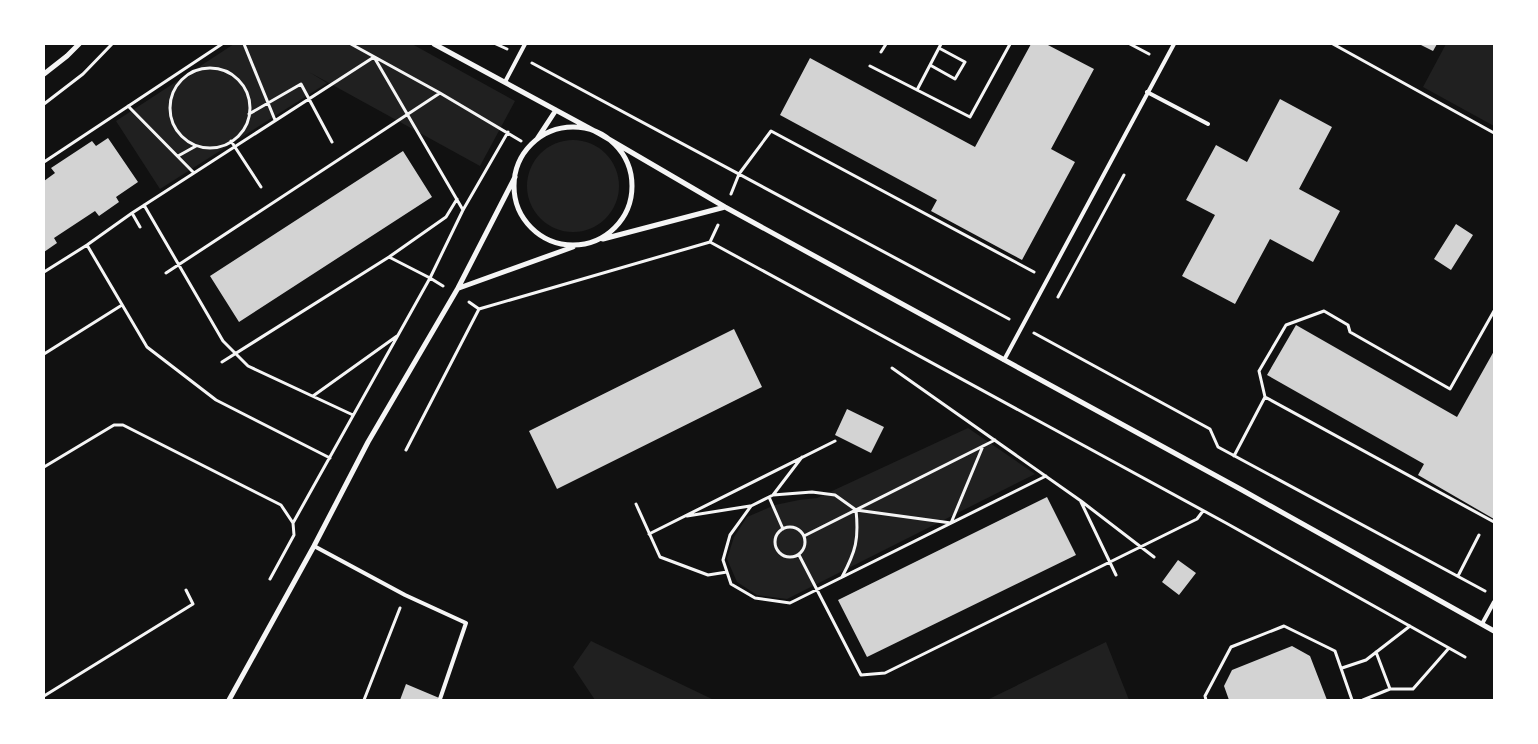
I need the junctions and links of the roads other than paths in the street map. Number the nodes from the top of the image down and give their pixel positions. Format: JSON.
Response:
{"nodes":[{"id":1,"x":79,"y":44,"type":"edge"},
{"id":2,"x":434,"y":44,"type":"edge"},
{"id":3,"x":525,"y":44,"type":"edge"},
{"id":4,"x":1174,"y":44,"type":"edge"},
{"id":5,"x":44,"y":74,"type":"edge"},
{"id":6,"x":505,"y":82,"type":"junction"},
{"id":7,"x":1147,"y":92,"type":"junction"},
{"id":8,"x":556,"y":110,"type":"junction"},
{"id":9,"x":1208,"y":124,"type":"dead end"},
{"id":10,"x":600,"y":134,"type":"junction"},
{"id":11,"x":535,"y":141,"type":"junction"},
{"id":12,"x":515,"y":177,"type":"junction"},
{"id":13,"x":725,"y":207,"type":"junction"},
{"id":14,"x":598,"y":240,"type":"junction"},
{"id":15,"x":576,"y":245,"type":"junction"},
{"id":16,"x":457,"y":291,"type":"junction"},
{"id":17,"x":1004,"y":360,"type":"junction"},
{"id":18,"x":314,"y":546,"type":"junction"},
{"id":19,"x":1494,"y":602,"type":"edge"},
{"id":20,"x":1482,"y":624,"type":"junction"},
{"id":21,"x":1494,"y":631,"type":"edge"},
{"id":22,"x":440,"y":699,"type":"dead end"},
{"id":23,"x":229,"y":700,"type":"edge"}],
"edges":[{"from":1,"to":5,"type":"street"},
{"from":2,"to":6,"type":"street"},
{"from":3,"to":6,"type":"lane"},
{"from":4,"to":7,"type":"lane"},
{"from":6,"to":8,"type":"street"},
{"from":7,"to":9,"type":"lane"},
{"from":7,"to":17,"type":"lane"},
{"from":8,"to":10,"type":"street"},
{"from":8,"to":11,"type":"street"},
{"from":10,"to":11,"type":"street"},
{"from":10,"to":13,"type":"street"},
{"from":10,"to":14,"type":"street"},
{"from":11,"to":12,"type":"street"},
{"from":12,"to":15,"type":"street"},
{"from":12,"to":16,"type":"street"},
{"from":13,"to":14,"type":"street"},
{"from":13,"to":17,"type":"street"},
{"from":14,"to":15,"type":"street"},
{"from":15,"to":16,"type":"street"},
{"from":16,"to":18,"type":"street"},
{"from":17,"to":20,"type":"street"},
{"from":18,"to":22,"type":"lane"},
{"from":18,"to":23,"type":"street"},
{"from":19,"to":20,"type":"lane"},
{"from":20,"to":21,"type":"street"}]}
